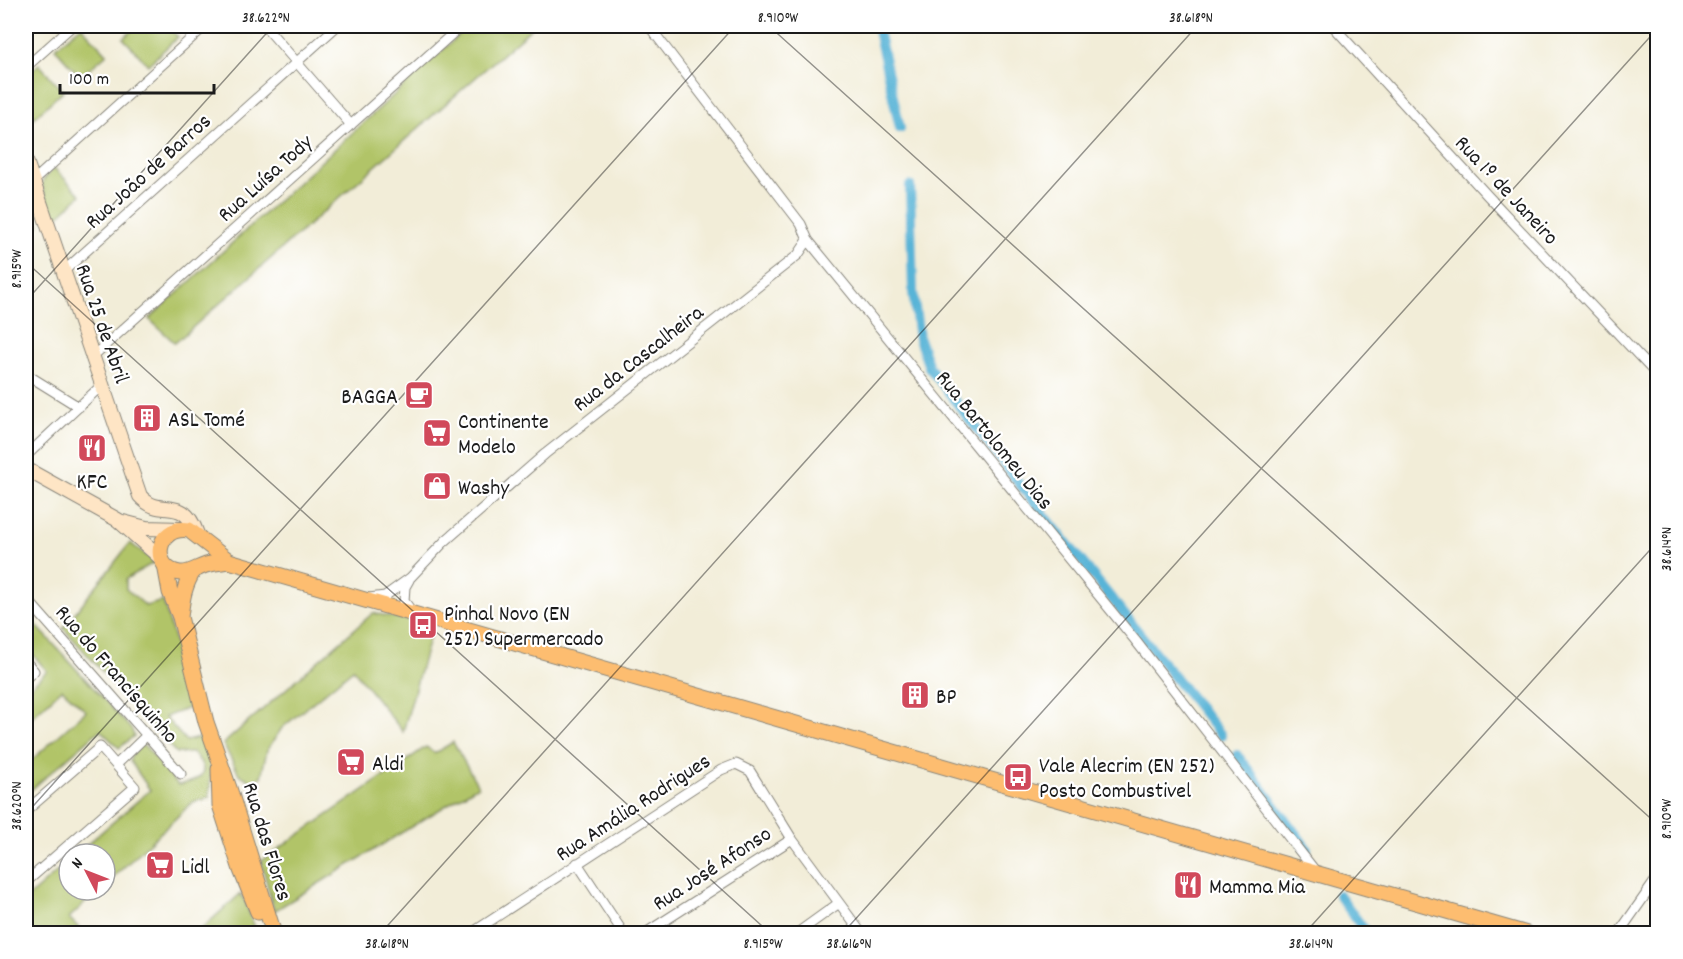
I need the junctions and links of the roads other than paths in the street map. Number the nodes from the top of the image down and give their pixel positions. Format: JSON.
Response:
{"nodes":[{"id":1,"x":72,"y":26,"type":"edge"},
{"id":2,"x":205,"y":26,"type":"edge"},
{"id":3,"x":265,"y":26,"type":"edge"},
{"id":4,"x":337,"y":26,"type":"edge"},
{"id":5,"x":461,"y":26,"type":"edge"},
{"id":6,"x":649,"y":26,"type":"edge"},
{"id":7,"x":1333,"y":26,"type":"edge"},
{"id":8,"x":297,"y":62,"type":"junction"},
{"id":9,"x":26,"y":67,"type":"edge"},
{"id":10,"x":351,"y":125,"type":"junction"},
{"id":11,"x":26,"y":161,"type":"edge"},
{"id":12,"x":32,"y":182,"type":"junction"},
{"id":13,"x":808,"y":240,"type":"junction"},
{"id":14,"x":64,"y":271,"type":"junction"},
{"id":15,"x":92,"y":357,"type":"junction"},
{"id":16,"x":26,"y":374,"type":"edge"},
{"id":17,"x":1658,"y":376,"type":"edge"},
{"id":18,"x":102,"y":385,"type":"junction"},
{"id":19,"x":79,"y":407,"type":"junction"},
{"id":20,"x":26,"y":456,"type":"edge"},
{"id":21,"x":26,"y":469,"type":"edge"},
{"id":22,"x":118,"y":520,"type":"junction"},
{"id":23,"x":181,"y":528,"type":"junction"},
{"id":24,"x":200,"y":537,"type":"junction"},
{"id":25,"x":229,"y":561,"type":"junction"},
{"id":26,"x":163,"y":562,"type":"junction"},
{"id":27,"x":195,"y":569,"type":"junction"},
{"id":28,"x":410,"y":578,"type":"junction"},
{"id":29,"x":26,"y":598,"type":"edge"},
{"id":30,"x":361,"y":599,"type":"junction"},
{"id":31,"x":414,"y":614,"type":"junction"},
{"id":32,"x":180,"y":617,"type":"junction"},
{"id":33,"x":26,"y":662,"type":"edge"},
{"id":34,"x":26,"y":678,"type":"edge"},
{"id":35,"x":147,"y":735,"type":"junction"},
{"id":36,"x":219,"y":763,"type":"junction"},
{"id":37,"x":116,"y":765,"type":"junction"},
{"id":38,"x":181,"y":774,"type":"dead end"},
{"id":39,"x":26,"y":811,"type":"edge"},
{"id":40,"x":792,"y":839,"type":"junction"},
{"id":41,"x":577,"y":863,"type":"junction"},
{"id":42,"x":1317,"y":874,"type":"junction"},
{"id":43,"x":1658,"y":877,"type":"edge"},
{"id":44,"x":26,"y":882,"type":"edge"},
{"id":45,"x":840,"y":903,"type":"junction"},
{"id":46,"x":266,"y":933,"type":"edge"},
{"id":47,"x":274,"y":933,"type":"edge"},
{"id":48,"x":470,"y":933,"type":"edge"},
{"id":49,"x":624,"y":933,"type":"edge"},
{"id":50,"x":644,"y":933,"type":"edge"},
{"id":51,"x":796,"y":933,"type":"edge"},
{"id":52,"x":862,"y":933,"type":"edge"},
{"id":53,"x":1527,"y":933,"type":"edge"},
{"id":54,"x":1618,"y":933,"type":"edge"}],
"edges":[{"from":1,"to":9,"type":"street"},
{"from":2,"to":12,"type":"street"},
{"from":3,"to":8,"type":"street"},
{"from":4,"to":8,"type":"street","name":"Rua João de Barros"},
{"from":5,"to":10,"type":"street","name":"Rua Luísa Tody"},
{"from":6,"to":13,"type":"street","name":"Rua Bartolomeu Dias"},
{"from":7,"to":17,"type":"street","name":"Rua 1º de Janeiro"},
{"from":8,"to":10,"type":"street"},
{"from":8,"to":14,"type":"street","name":"Rua João de Barros"},
{"from":10,"to":15,"type":"street","name":"Rua Luísa Tody"},
{"from":11,"to":12,"type":"street","name":"Rua 25 de Abril"},
{"from":12,"to":14,"type":"street","name":"Rua 25 de Abril"},
{"from":13,"to":28,"type":"street","name":"Rua da Cascalheira"},
{"from":13,"to":42,"type":"street","name":"Rua Bartolomeu Dias"},
{"from":14,"to":15,"type":"street","name":"Rua 25 de Abril"},
{"from":15,"to":18,"type":"street","name":"Rua 25 de Abril"},
{"from":16,"to":19,"type":"street"},
{"from":18,"to":19,"type":"street"},
{"from":18,"to":24,"type":"street","name":"Rua 25 de Abril"},
{"from":19,"to":20,"type":"street"},
{"from":21,"to":22,"type":"street"},
{"from":22,"to":23,"type":"street"},
{"from":22,"to":26,"type":"street"},
{"from":23,"to":24,"type":"main road"},
{"from":23,"to":26,"type":"main road"},
{"from":24,"to":25,"type":"main road"},
{"from":24,"to":27,"type":"main road"},
{"from":25,"to":27,"type":"main road"},
{"from":25,"to":30,"type":"main road"},
{"from":26,"to":27,"type":"main road"},
{"from":26,"to":32,"type":"main road","name":"Rua das Flores"},
{"from":27,"to":32,"type":"main road"},
{"from":28,"to":30,"type":"street","name":"Rua da Cascalheira"},
{"from":28,"to":31,"type":"street"},
{"from":29,"to":35,"type":"street","name":"Rua do Francisquinho"},
{"from":30,"to":31,"type":"main road"},
{"from":31,"to":42,"type":"main road"},
{"from":32,"to":36,"type":"main road","name":"Rua das Flores"},
{"from":33,"to":34,"type":"street"},
{"from":35,"to":37,"type":"street"},
{"from":35,"to":38,"type":"street","name":"Rua do Francisquinho"},
{"from":36,"to":46,"type":"main road","name":"Rua das Flores"},
{"from":36,"to":47,"type":"main road","name":"Rua das Flores"},
{"from":37,"to":39,"type":"street"},
{"from":37,"to":44,"type":"street"},
{"from":40,"to":41,"type":"street","name":"Rua Amália Rodrigues"},
{"from":40,"to":45,"type":"street","name":"Rua José Afonso"},
{"from":40,"to":50,"type":"street","name":"Rua José Afonso"},
{"from":41,"to":48,"type":"street","name":"Rua Amália Rodrigues"},
{"from":41,"to":49,"type":"street"},
{"from":42,"to":53,"type":"main road"},
{"from":43,"to":54,"type":"street"},
{"from":45,"to":51,"type":"street"},
{"from":45,"to":52,"type":"street","name":"Rua José Afonso"}]}
